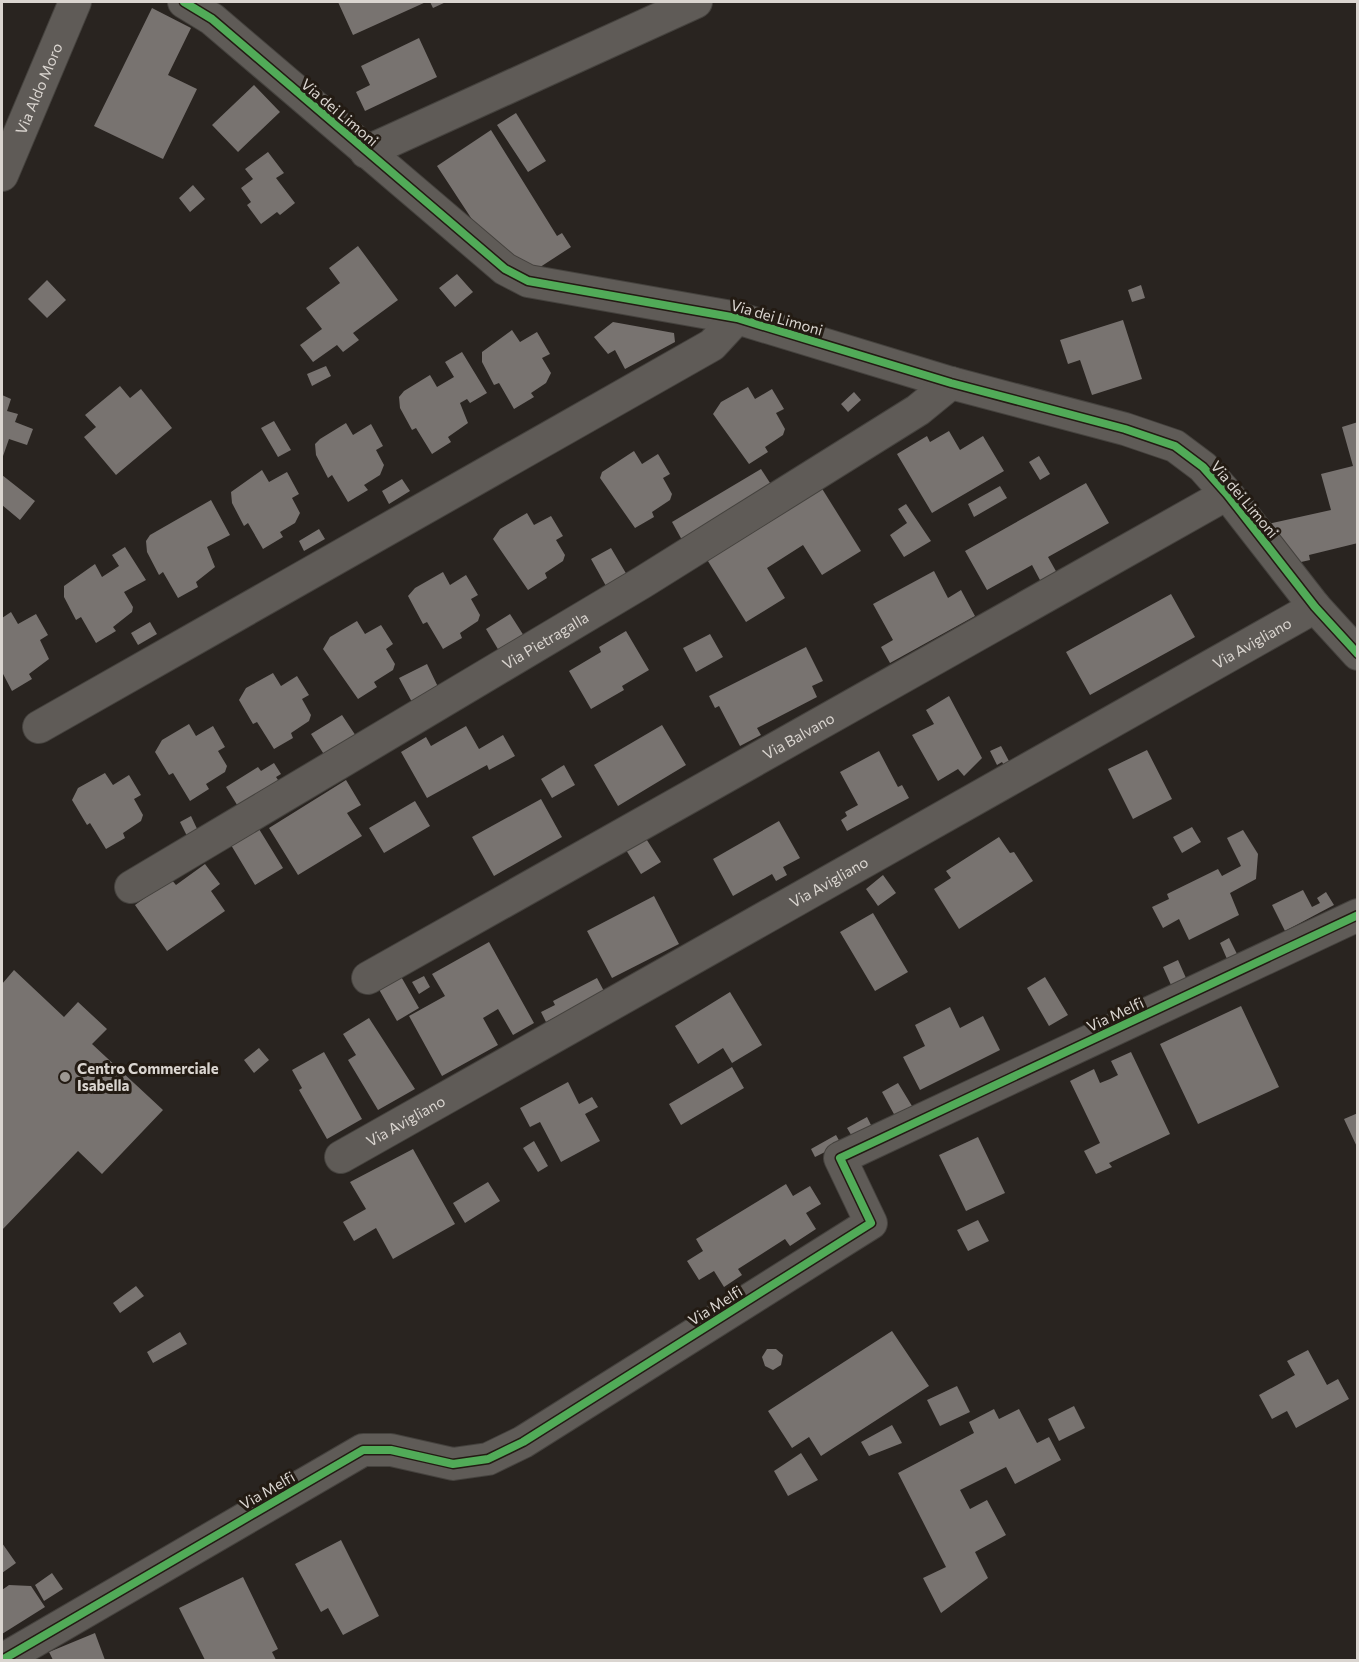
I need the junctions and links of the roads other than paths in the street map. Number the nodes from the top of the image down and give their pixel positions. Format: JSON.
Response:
{"nodes":[{"id":1,"x":75,"y":2,"type":"edge"},
{"id":2,"x":184,"y":2,"type":"edge"},
{"id":3,"x":696,"y":2,"type":"edge"},
{"id":4,"x":366,"y":152,"type":"junction"},
{"id":5,"x":2,"y":175,"type":"edge"},
{"id":6,"x":737,"y":318,"type":"junction"},
{"id":7,"x":951,"y":383,"type":"junction"},
{"id":8,"x":1227,"y":495,"type":"junction"},
{"id":9,"x":1315,"y":608,"type":"junction"},
{"id":10,"x":1358,"y":654,"type":"edge"},
{"id":11,"x":39,"y":727,"type":"dead end"},
{"id":12,"x":131,"y":887,"type":"dead end"},
{"id":13,"x":1358,"y":915,"type":"edge"},
{"id":14,"x":368,"y":978,"type":"dead end"},
{"id":15,"x":340,"y":1157,"type":"dead end"},
{"id":16,"x":2,"y":1660,"type":"edge"}],
"edges":[{"from":1,"to":5,"type":"street","name":"Via Aldo Moro"},
{"from":2,"to":4,"type":"street","name":"Via dei Limoni"},
{"from":3,"to":4,"type":"street"},
{"from":4,"to":6,"type":"street","name":"Via dei Limoni"},
{"from":6,"to":7,"type":"street","name":"Via dei Limoni"},
{"from":6,"to":11,"type":"street"},
{"from":7,"to":8,"type":"street","name":"Via dei Limoni"},
{"from":7,"to":12,"type":"street","name":"Via Pietragalla"},
{"from":8,"to":9,"type":"street","name":"Via dei Limoni"},
{"from":8,"to":14,"type":"street","name":"Via Balvano"},
{"from":9,"to":10,"type":"street","name":"Via dei Limoni"},
{"from":9,"to":15,"type":"street","name":"Via Avigliano"},
{"from":13,"to":16,"type":"street","name":"Via Melfi"}]}
